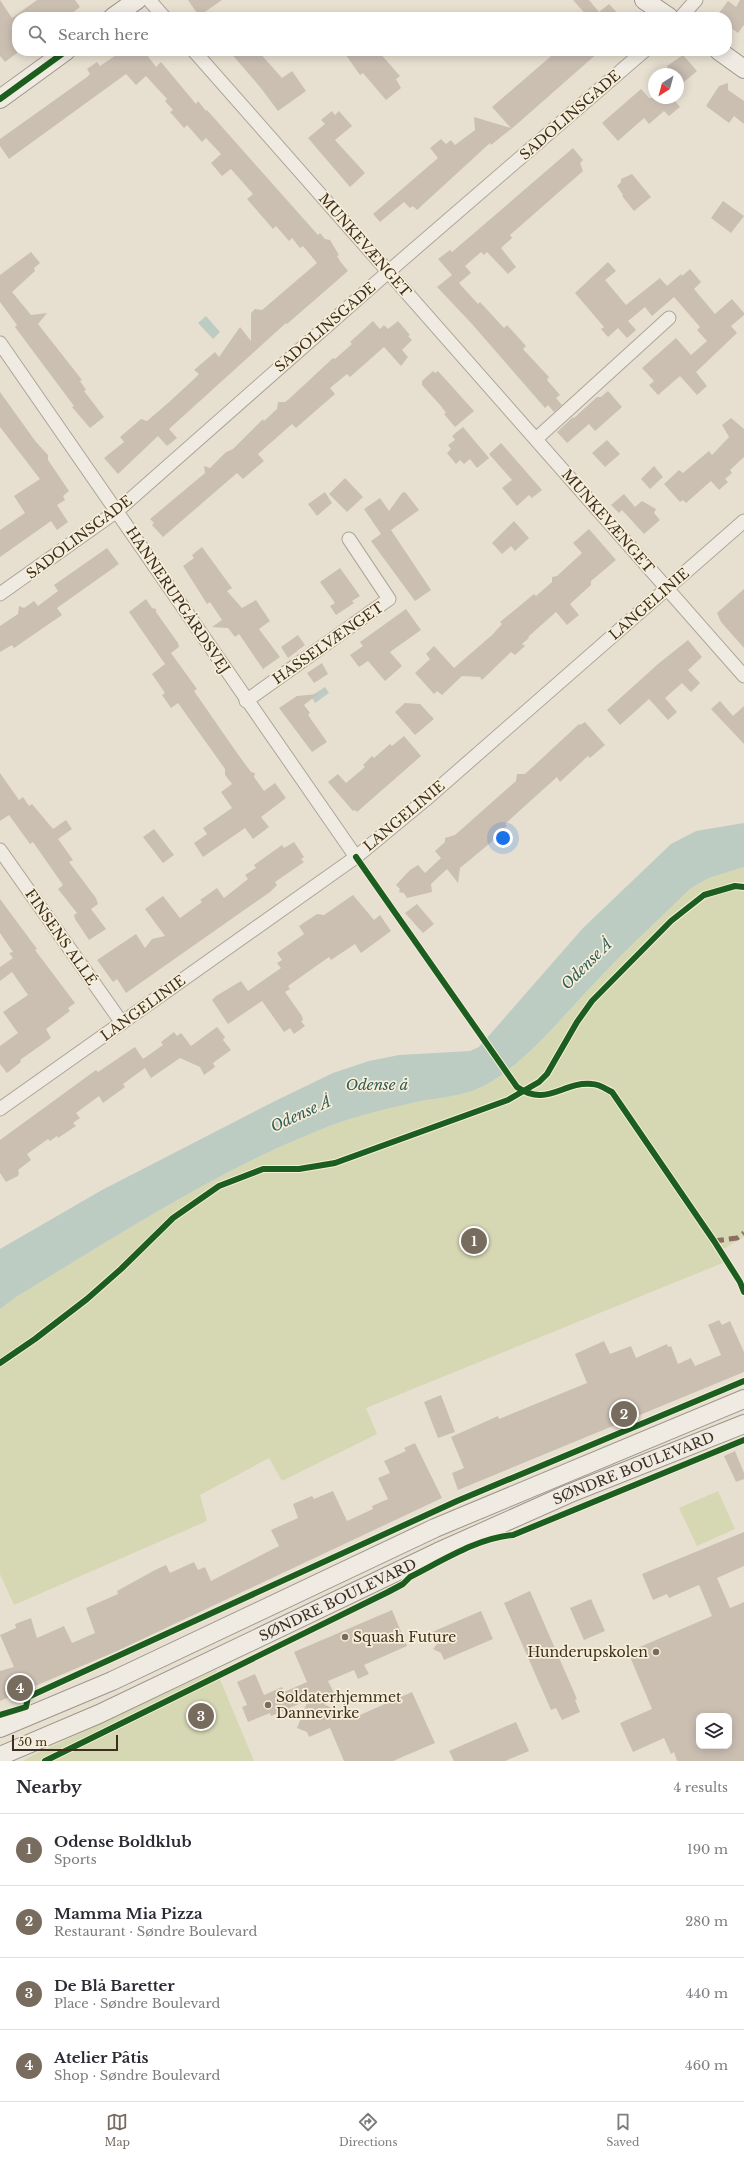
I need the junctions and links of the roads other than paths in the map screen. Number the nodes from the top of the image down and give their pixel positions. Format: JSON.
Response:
{"nodes":[{"id":1,"x":136,"y":0,"type":"edge"},
{"id":2,"x":149,"y":0,"type":"edge"},
{"id":3,"x":644,"y":0,"type":"edge"},
{"id":4,"x":696,"y":0,"type":"edge"},
{"id":5,"x":120,"y":12,"type":"edge"},
{"id":6,"x":160,"y":12,"type":"edge"},
{"id":7,"x":662,"y":12,"type":"edge"},
{"id":8,"x":686,"y":12,"type":"edge"},
{"id":9,"x":59,"y":56,"type":"edge"},
{"id":10,"x":198,"y":56,"type":"edge"},
{"id":11,"x":638,"y":56,"type":"edge"},
{"id":12,"x":725,"y":56,"type":"edge"},
{"id":13,"x":744,"y":69,"type":"edge"},
{"id":14,"x":0,"y":99,"type":"edge"},
{"id":15,"x":388,"y":272,"type":"junction"},
{"id":16,"x":669,"y":318,"type":"dead end"},
{"id":17,"x":0,"y":343,"type":"edge"},
{"id":18,"x":536,"y":439,"type":"junction"},
{"id":19,"x":117,"y":511,"type":"junction"},
{"id":20,"x":744,"y":521,"type":"edge"},
{"id":21,"x":349,"y":539,"type":"dead end"},
{"id":22,"x":667,"y":589,"type":"junction"},
{"id":23,"x":0,"y":594,"type":"edge"},
{"id":24,"x":744,"y":676,"type":"edge"},
{"id":25,"x":246,"y":701,"type":"junction"},
{"id":26,"x":0,"y":850,"type":"edge"},
{"id":27,"x":356,"y":857,"type":"junction"},
{"id":28,"x":122,"y":1023,"type":"junction"},
{"id":29,"x":0,"y":1109,"type":"edge"},
{"id":30,"x":744,"y":1399,"type":"edge"},
{"id":31,"x":744,"y":1424,"type":"edge"},
{"id":32,"x":44,"y":1710,"type":"junction"},
{"id":33,"x":0,"y":1715,"type":"edge"},
{"id":34,"x":0,"y":1728,"type":"edge"},
{"id":35,"x":0,"y":1756,"type":"edge"}],
"edges":[{"from":1,"to":5,"type":"street"},
{"from":2,"to":6,"type":"street"},
{"from":3,"to":7,"type":"street"},
{"from":4,"to":8,"type":"street"},
{"from":9,"to":14,"type":"street"},
{"from":10,"to":15,"type":"street","name":"MUNKEVÆNGET"},
{"from":11,"to":15,"type":"street","name":"SADOLINSGADE"},
{"from":12,"to":13,"type":"street"},
{"from":15,"to":18,"type":"street","name":"MUNKEVÆNGET"},
{"from":15,"to":19,"type":"street","name":"SADOLINSGADE"},
{"from":16,"to":18,"type":"street"},
{"from":17,"to":19,"type":"street","name":"HANNERUPGÅRDSVEJ"},
{"from":18,"to":22,"type":"street","name":"MUNKEVÆNGET"},
{"from":19,"to":23,"type":"street","name":"SADOLINSGADE"},
{"from":19,"to":25,"type":"street","name":"HANNERUPGÅRDSVEJ"},
{"from":20,"to":22,"type":"street","name":"LANGELINIE"},
{"from":21,"to":25,"type":"street","name":"HASSELVÆNGET"},
{"from":22,"to":24,"type":"street","name":"MUNKEVÆNGET"},
{"from":22,"to":27,"type":"street","name":"LANGELINIE"},
{"from":25,"to":27,"type":"street","name":"HANNERUPGÅRDSVEJ"},
{"from":26,"to":28,"type":"street","name":"FINSENS ALLÉ"},
{"from":27,"to":28,"type":"street","name":"LANGELINIE"},
{"from":28,"to":29,"type":"street","name":"LANGELINIE"},
{"from":30,"to":32,"type":"street","name":"SØNDRE BOULEVARD"},
{"from":31,"to":35,"type":"street","name":"SØNDRE BOULEVARD"},
{"from":32,"to":33,"type":"street"},
{"from":32,"to":34,"type":"street","name":"SØNDRE BOULEVARD"}]}
